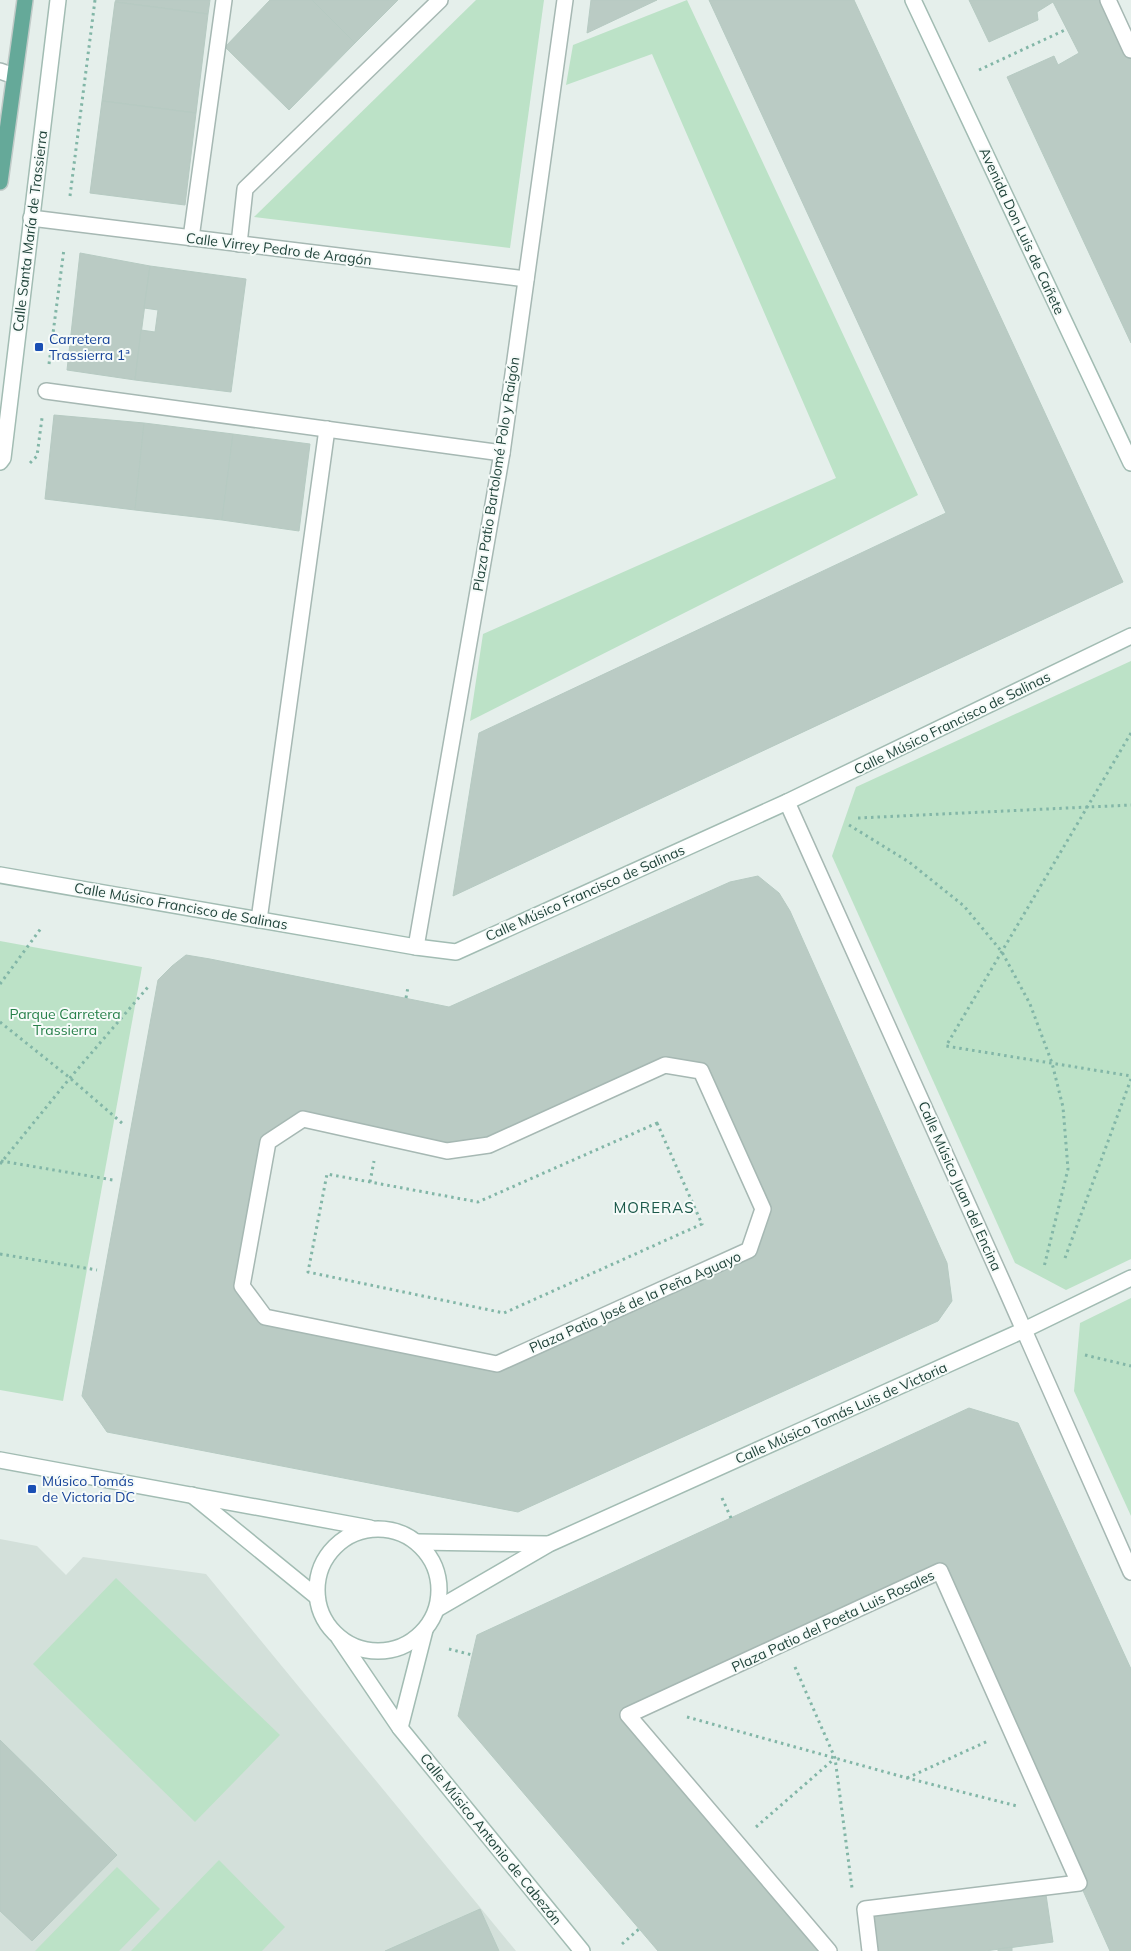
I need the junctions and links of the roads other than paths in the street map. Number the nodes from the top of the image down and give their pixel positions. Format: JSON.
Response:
{"nodes":[{"id":1,"x":25,"y":0,"type":"edge"},
{"id":2,"x":58,"y":0,"type":"edge"},
{"id":3,"x":224,"y":0,"type":"edge"},
{"id":4,"x":440,"y":0,"type":"edge"},
{"id":5,"x":565,"y":0,"type":"edge"},
{"id":6,"x":912,"y":0,"type":"edge"},
{"id":7,"x":1108,"y":0,"type":"edge"},
{"id":8,"x":1131,"y":50,"type":"edge"},
{"id":9,"x":7,"y":73,"type":"edge"},
{"id":10,"x":0,"y":176,"type":"edge"},
{"id":11,"x":32,"y":218,"type":"junction"},
{"id":12,"x":191,"y":238,"type":"junction"},
{"id":13,"x":239,"y":244,"type":"junction"},
{"id":14,"x":526,"y":279,"type":"junction"},
{"id":15,"x":46,"y":391,"type":"road end"},
{"id":16,"x":327,"y":430,"type":"junction"},
{"id":17,"x":1127,"y":444,"type":"edge"},
{"id":18,"x":502,"y":454,"type":"junction"},
{"id":19,"x":0,"y":462,"type":"edge"},
{"id":20,"x":1131,"y":463,"type":"edge"},
{"id":21,"x":1131,"y":636,"type":"edge"},
{"id":22,"x":787,"y":802,"type":"junction"},
{"id":23,"x":0,"y":875,"type":"edge"},
{"id":24,"x":259,"y":920,"type":"junction"},
{"id":25,"x":416,"y":947,"type":"junction"},
{"id":26,"x":268,"y":1142,"type":"joint"},
{"id":27,"x":1131,"y":1278,"type":"edge"},
{"id":28,"x":1024,"y":1330,"type":"junction"},
{"id":29,"x":0,"y":1460,"type":"edge"},
{"id":30,"x":190,"y":1494,"type":"junction"},
{"id":31,"x":372,"y":1528,"type":"junction"},
{"id":32,"x":418,"y":1542,"type":"junction"},
{"id":33,"x":549,"y":1544,"type":"junction"},
{"id":34,"x":1131,"y":1572,"type":"edge"},
{"id":35,"x":316,"y":1597,"type":"junction"},
{"id":36,"x":436,"y":1609,"type":"junction"},
{"id":37,"x":425,"y":1630,"type":"junction"},
{"id":38,"x":338,"y":1638,"type":"junction"},
{"id":39,"x":400,"y":1728,"type":"junction"},
{"id":40,"x":582,"y":1951,"type":"edge"},
{"id":41,"x":829,"y":1951,"type":"edge"},
{"id":42,"x":870,"y":1951,"type":"edge"}],
"edges":[{"from":1,"to":9,"type":"main road"},
{"from":2,"to":11,"type":"street","name":"Calle Santa María de Trassierra"},
{"from":3,"to":12,"type":"street"},
{"from":4,"to":13,"type":"street"},
{"from":5,"to":14,"type":"street","name":"Plaza Patio Bartolomé Polo y Raigón"},
{"from":6,"to":17,"type":"street","name":"Avenida Don Luis de Cañete"},
{"from":7,"to":8,"type":"street"},
{"from":9,"to":10,"type":"main road"},
{"from":11,"to":12,"type":"street","name":"Calle Virrey Pedro de Aragón"},
{"from":11,"to":19,"type":"street","name":"Calle Santa María de Trassierra"},
{"from":12,"to":13,"type":"street","name":"Calle Virrey Pedro de Aragón"},
{"from":13,"to":14,"type":"street","name":"Calle Virrey Pedro de Aragón"},
{"from":14,"to":18,"type":"street","name":"Plaza Patio Bartolomé Polo y Raigón"},
{"from":15,"to":16,"type":"street"},
{"from":16,"to":18,"type":"street"},
{"from":16,"to":24,"type":"street"},
{"from":17,"to":20,"type":"street","name":"Avenida Don Luis de Cañete"},
{"from":18,"to":25,"type":"street","name":"Plaza Patio Bartolomé Polo y Raigón"},
{"from":21,"to":22,"type":"street","name":"Calle Músico Francisco de Salinas"},
{"from":22,"to":25,"type":"street","name":"Calle Músico Francisco de Salinas"},
{"from":22,"to":28,"type":"street","name":"Calle Músico Juan del Encina"},
{"from":23,"to":24,"type":"street","name":"Calle Músico Francisco de Salinas"},
{"from":24,"to":25,"type":"street","name":"Calle Músico Francisco de Salinas"},
{"from":26,"to":26,"type":"street","name":"Plaza Patio José de la Peña Aguayo"},
{"from":27,"to":28,"type":"street","name":"Calle Músico Tomás Luis de Victoria"},
{"from":28,"to":33,"type":"street","name":"Calle Músico Tomás Luis de Victoria"},
{"from":28,"to":34,"type":"street","name":"Calle Músico Juan del Encina"},
{"from":29,"to":30,"type":"street"},
{"from":30,"to":31,"type":"street"},
{"from":30,"to":35,"type":"street"},
{"from":31,"to":32,"type":"street"},
{"from":31,"to":35,"type":"street"},
{"from":32,"to":33,"type":"street","name":"Calle Músico Tomás Luis de Victoria"},
{"from":32,"to":36,"type":"street"},
{"from":33,"to":36,"type":"street","name":"Calle Músico Tomás Luis de Victoria"},
{"from":35,"to":38,"type":"street"},
{"from":36,"to":37,"type":"street"},
{"from":37,"to":38,"type":"street"},
{"from":37,"to":39,"type":"street"},
{"from":38,"to":39,"type":"street","name":"Calle Músico Antonio de Cabezón"},
{"from":39,"to":40,"type":"street","name":"Calle Músico Antonio de Cabezón"},
{"from":41,"to":42,"type":"street","name":"Plaza Patio del Poeta Luis Rosales"}]}
